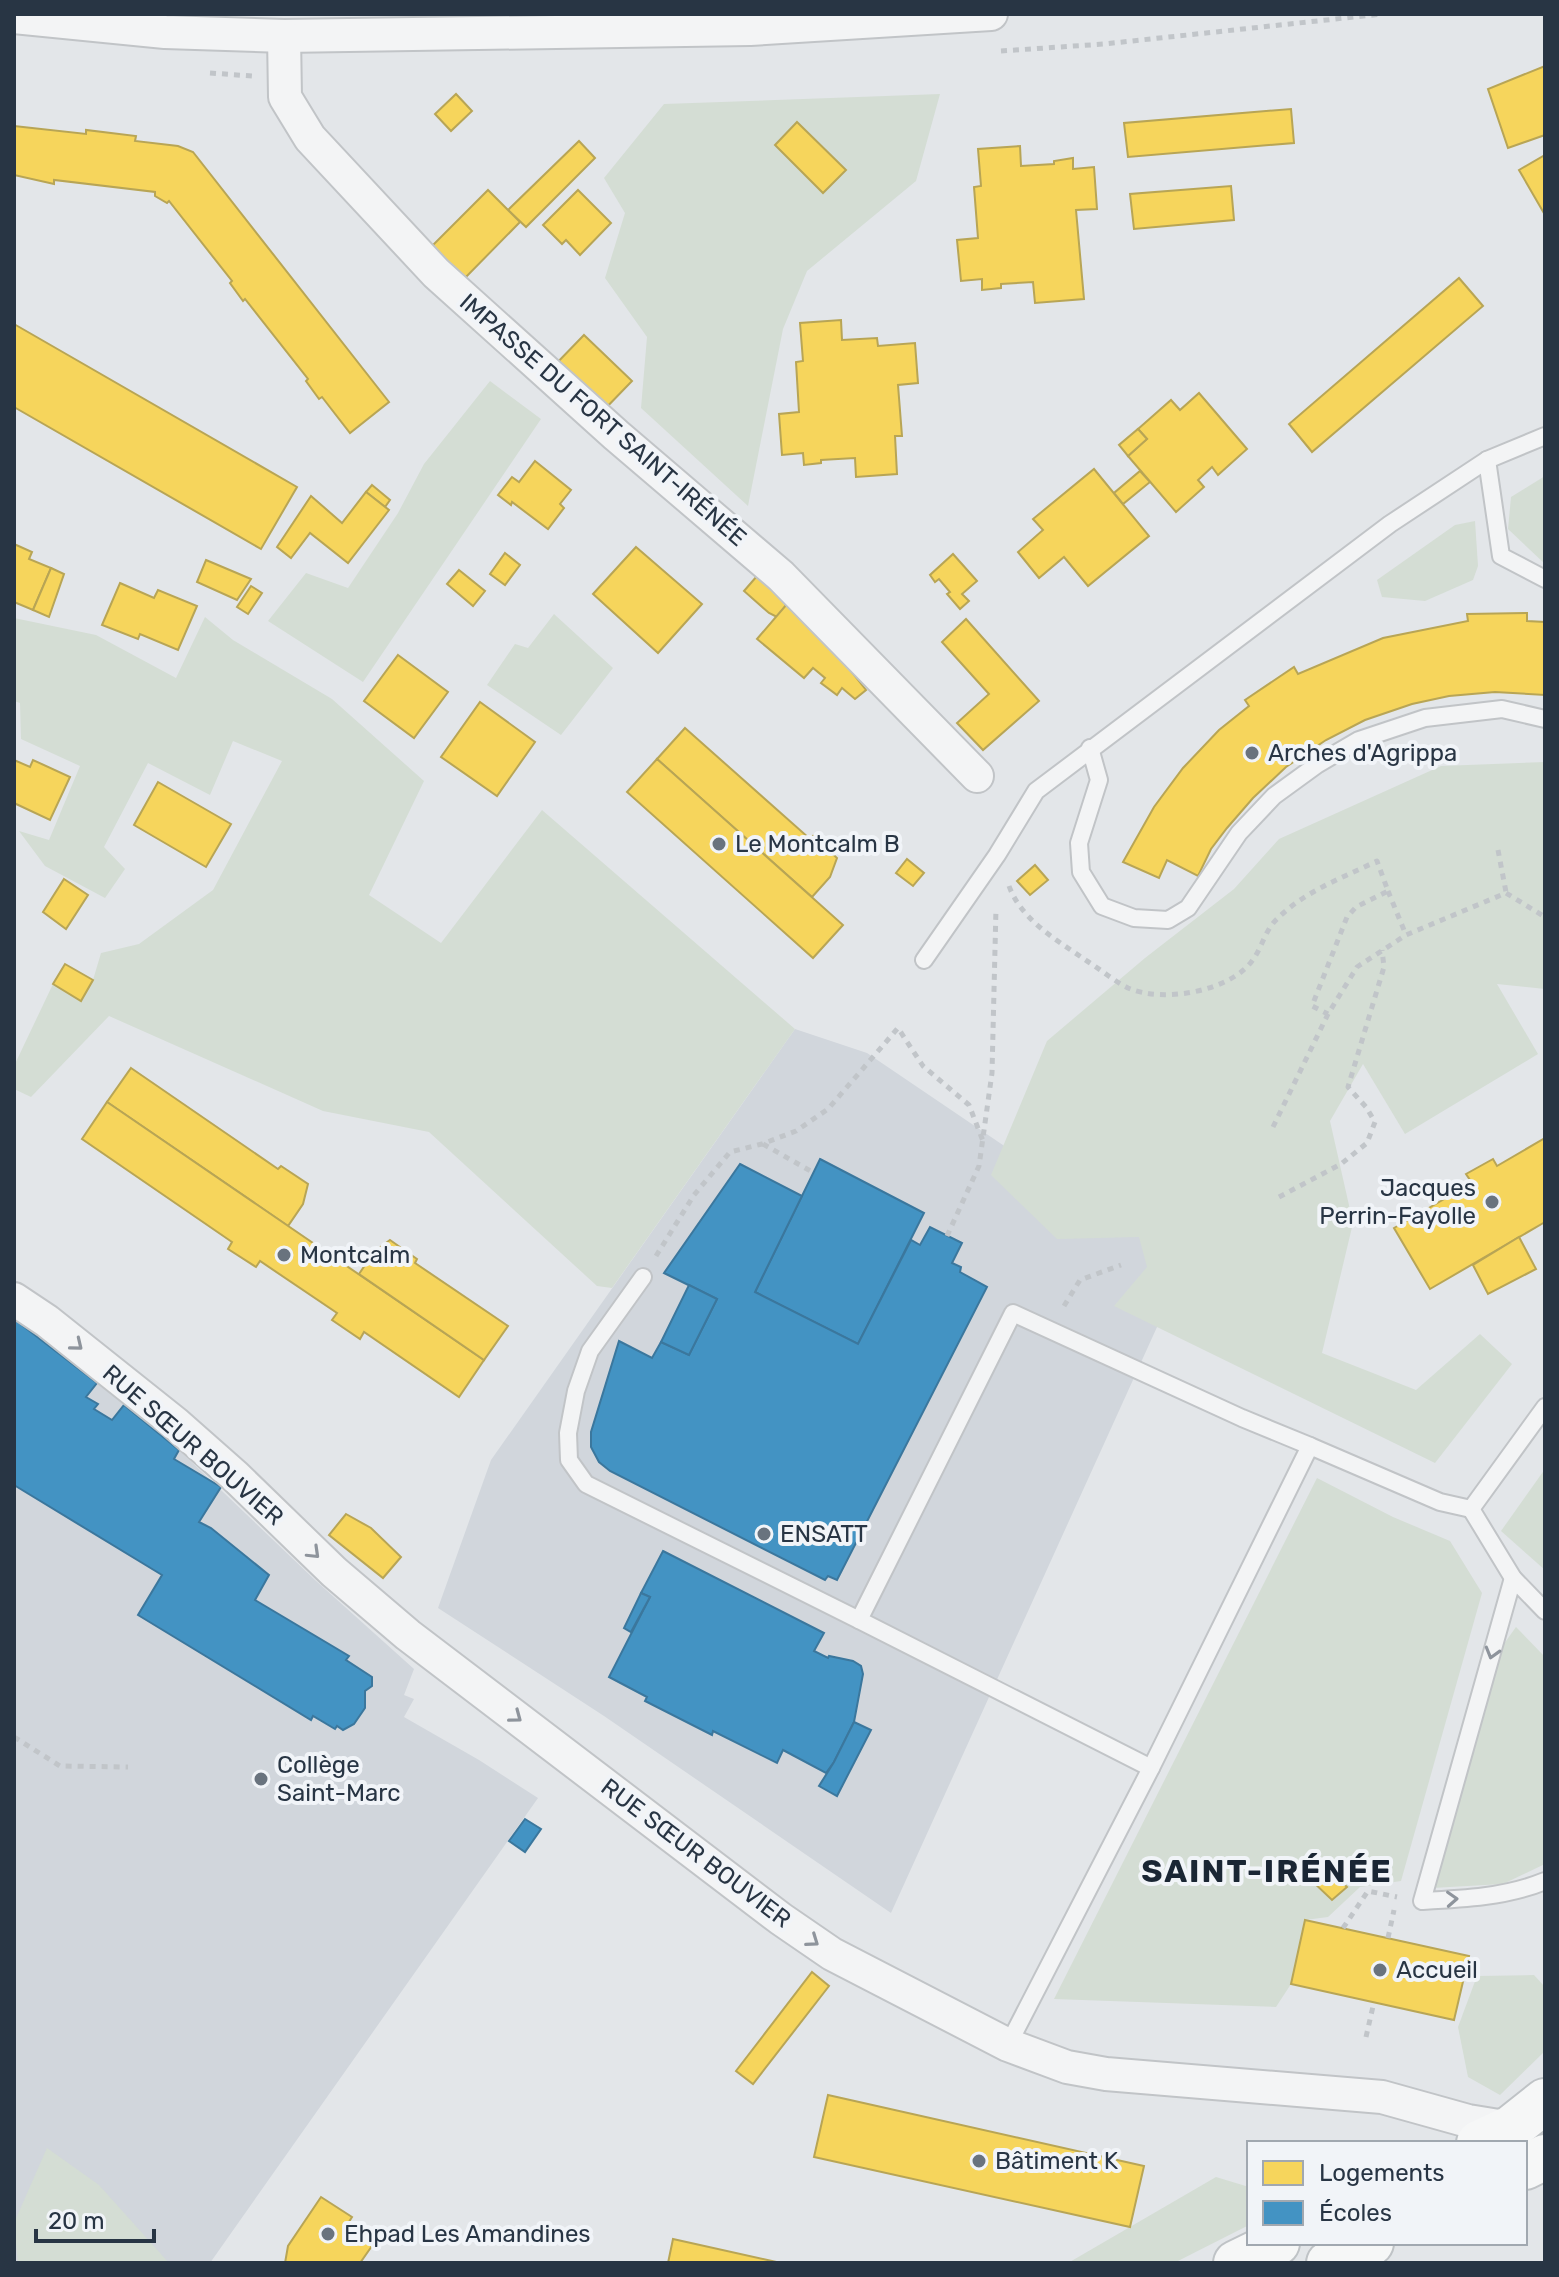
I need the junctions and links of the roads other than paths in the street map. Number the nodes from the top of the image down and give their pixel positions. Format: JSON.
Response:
{"nodes":[{"id":1,"x":991,"y":14,"type":"edge"},
{"id":2,"x":14,"y":17,"type":"edge"},
{"id":3,"x":165,"y":23,"type":"edge"},
{"id":4,"x":304,"y":29,"type":"edge"},
{"id":5,"x":1545,"y":436,"type":"edge"},
{"id":6,"x":1487,"y":460,"type":"junction"},
{"id":7,"x":1545,"y":579,"type":"edge"},
{"id":8,"x":1545,"y":719,"type":"edge"},
{"id":9,"x":1090,"y":748,"type":"junction"},
{"id":10,"x":977,"y":776,"type":"dead end"},
{"id":11,"x":924,"y":960,"type":"dead end"},
{"id":12,"x":643,"y":1277,"type":"road end"},
{"id":13,"x":14,"y":1299,"type":"edge"},
{"id":14,"x":1545,"y":1407,"type":"edge"},
{"id":15,"x":1310,"y":1446,"type":"junction"},
{"id":16,"x":1471,"y":1509,"type":"junction"},
{"id":17,"x":1513,"y":1578,"type":"junction"},
{"id":18,"x":1545,"y":1611,"type":"edge"},
{"id":19,"x":859,"y":1620,"type":"junction"},
{"id":20,"x":1151,"y":1768,"type":"junction"},
{"id":21,"x":1545,"y":1881,"type":"edge"},
{"id":22,"x":1008,"y":2045,"type":"junction"},
{"id":23,"x":1545,"y":2101,"type":"edge"},
{"id":24,"x":1506,"y":2141,"type":"edge"},
{"id":25,"x":1518,"y":2141,"type":"edge"},
{"id":26,"x":1273,"y":2245,"type":"edge"},
{"id":27,"x":1367,"y":2245,"type":"edge"},
{"id":28,"x":1236,"y":2263,"type":"edge"},
{"id":29,"x":1329,"y":2263,"type":"edge"}],
"edges":[{"from":1,"to":4,"type":"street"},
{"from":2,"to":3,"type":"street"},
{"from":3,"to":4,"type":"street"},
{"from":4,"to":10,"type":"street","name":"IMPASSE DU FORT SAINT-IRÉNÉE"},
{"from":5,"to":6,"type":"lane"},
{"from":6,"to":7,"type":"lane"},
{"from":6,"to":9,"type":"lane"},
{"from":8,"to":9,"type":"lane"},
{"from":9,"to":11,"type":"lane"},
{"from":12,"to":19,"type":"lane"},
{"from":13,"to":22,"type":"street","name":"RUE SŒUR BOUVIER","one_way":true},
{"from":14,"to":16,"type":"lane"},
{"from":15,"to":16,"type":"lane"},
{"from":15,"to":19,"type":"lane"},
{"from":15,"to":20,"type":"lane"},
{"from":16,"to":17,"type":"lane"},
{"from":17,"to":18,"type":"lane"},
{"from":17,"to":21,"type":"lane","one_way":true},
{"from":19,"to":20,"type":"lane"},
{"from":20,"to":22,"type":"lane"},
{"from":22,"to":24,"type":"street","name":"RUE SŒUR BOUVIER"},
{"from":23,"to":25,"type":"main road"},
{"from":26,"to":28,"type":"main road"},
{"from":27,"to":29,"type":"main road"}]}
